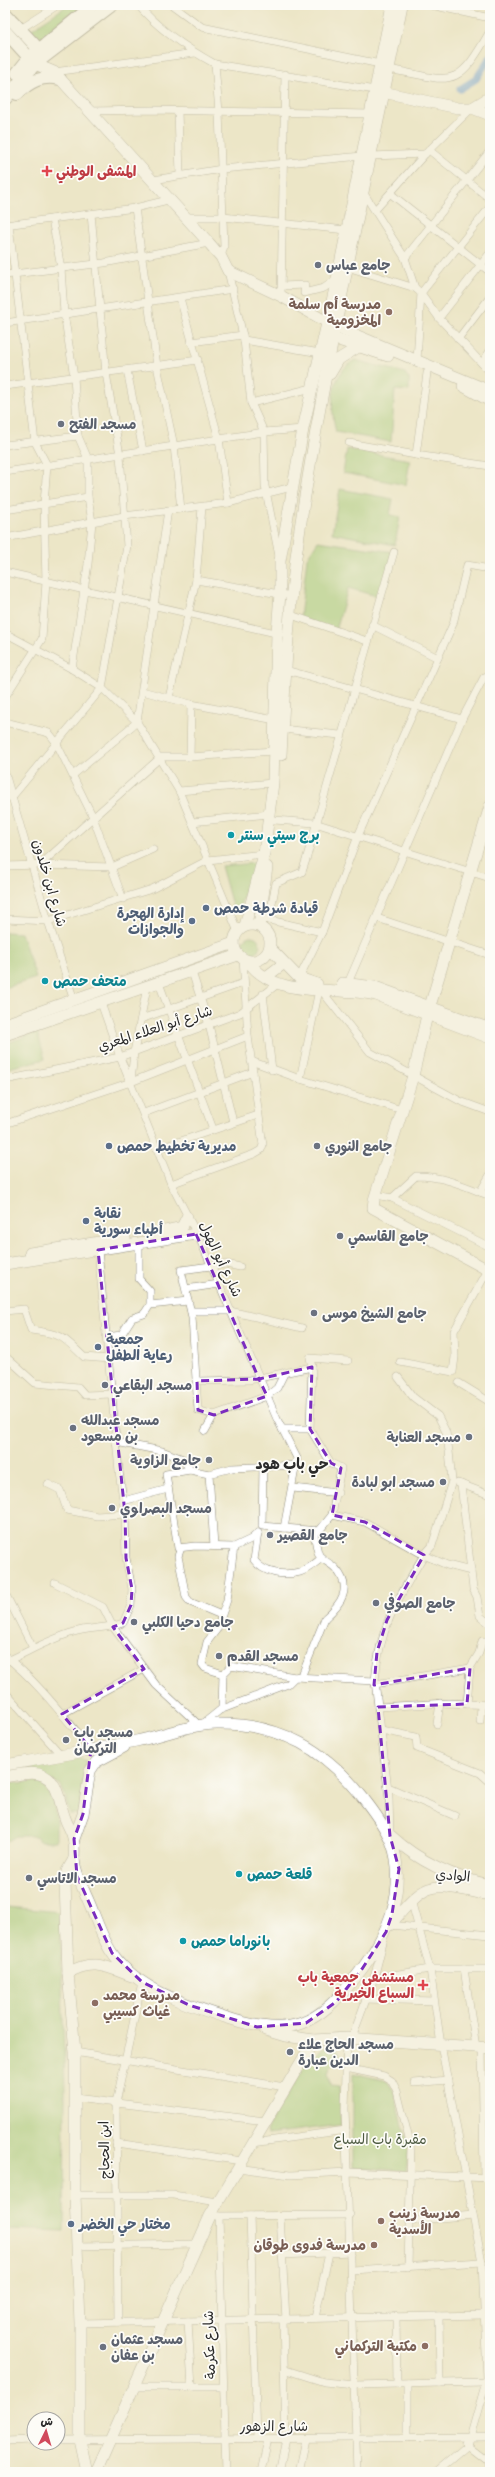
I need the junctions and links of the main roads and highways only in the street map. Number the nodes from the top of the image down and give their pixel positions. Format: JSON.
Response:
{"nodes":[{"id":1,"x":93,"y":5,"type":"edge"},
{"id":2,"x":112,"y":5,"type":"edge"},
{"id":3,"x":392,"y":5,"type":"edge"},
{"id":4,"x":402,"y":5,"type":"edge"},
{"id":5,"x":5,"y":13,"type":"edge"},
{"id":6,"x":5,"y":31,"type":"edge"},
{"id":7,"x":42,"y":53,"type":"junction"},
{"id":8,"x":32,"y":61,"type":"junction"},
{"id":9,"x":384,"y":66,"type":"junction"},
{"id":10,"x":54,"y":73,"type":"junction"},
{"id":11,"x":5,"y":88,"type":"edge"},
{"id":12,"x":380,"y":91,"type":"junction"},
{"id":13,"x":490,"y":97,"type":"edge"},
{"id":14,"x":5,"y":99,"type":"edge"},
{"id":15,"x":5,"y":103,"type":"edge"},
{"id":16,"x":472,"y":108,"type":"junction"},
{"id":17,"x":490,"y":116,"type":"edge"},
{"id":18,"x":366,"y":156,"type":"junction"},
{"id":19,"x":330,"y":324,"type":"junction"},
{"id":20,"x":328,"y":337,"type":"junction"},
{"id":21,"x":360,"y":346,"type":"junction"},
{"id":22,"x":326,"y":382,"type":"junction"},
{"id":23,"x":490,"y":391,"type":"edge"},
{"id":24,"x":490,"y":401,"type":"edge"},
{"id":25,"x":490,"y":806,"type":"edge"},
{"id":26,"x":272,"y":817,"type":"junction"},
{"id":27,"x":488,"y":822,"type":"edge"},
{"id":28,"x":263,"y":922,"type":"junction"},
{"id":29,"x":242,"y":929,"type":"junction"},
{"id":30,"x":234,"y":943,"type":"junction"},
{"id":31,"x":270,"y":948,"type":"junction"},
{"id":32,"x":243,"y":958,"type":"junction"},
{"id":33,"x":283,"y":964,"type":"junction"},
{"id":34,"x":266,"y":977,"type":"junction"},
{"id":35,"x":429,"y":1010,"type":"junction"},
{"id":36,"x":5,"y":1024,"type":"edge"},
{"id":37,"x":489,"y":1028,"type":"edge"},
{"id":38,"x":5,"y":1035,"type":"edge"},
{"id":39,"x":187,"y":1217,"type":"road end"},
{"id":40,"x":196,"y":1234,"type":"road end"},
{"id":41,"x":5,"y":1257,"type":"edge"},
{"id":42,"x":5,"y":1264,"type":"edge"},
{"id":43,"x":489,"y":1270,"type":"edge"},
{"id":44,"x":135,"y":1741,"type":"junction"},
{"id":45,"x":91,"y":1749,"type":"junction"},
{"id":46,"x":5,"y":1765,"type":"edge"},
{"id":47,"x":90,"y":1772,"type":"junction"},
{"id":48,"x":5,"y":1777,"type":"edge"},
{"id":49,"x":390,"y":1836,"type":"junction"},
{"id":50,"x":74,"y":1839,"type":"junction"},
{"id":51,"x":74,"y":1859,"type":"junction"},
{"id":52,"x":490,"y":1885,"type":"edge"},
{"id":53,"x":490,"y":1894,"type":"edge"},
{"id":54,"x":388,"y":1929,"type":"junction"},
{"id":55,"x":68,"y":1973,"type":"junction"},
{"id":56,"x":140,"y":1980,"type":"junction"},
{"id":57,"x":257,"y":2027,"type":"junction"},
{"id":58,"x":314,"y":2040,"type":"junction"},
{"id":59,"x":483,"y":2048,"type":"edge"},
{"id":60,"x":87,"y":2472,"type":"edge"},
{"id":61,"x":96,"y":2472,"type":"edge"}],
"edges":[{"from":1,"to":7,"type":"main road"},
{"from":2,"to":7,"type":"main road"},
{"from":3,"to":9,"type":"main road"},
{"from":4,"to":9,"type":"main road"},
{"from":5,"to":7,"type":"main road"},
{"from":6,"to":8,"type":"main road"},
{"from":7,"to":8,"type":"main road"},
{"from":7,"to":10,"type":"main road"},
{"from":8,"to":10,"type":"main road"},
{"from":8,"to":11,"type":"main road"},
{"from":8,"to":14,"type":"main road"},
{"from":9,"to":12,"type":"main road"},
{"from":10,"to":15,"type":"main road"},
{"from":10,"to":19,"type":"main road"},
{"from":12,"to":16,"type":"main road"},
{"from":12,"to":18,"type":"main road"},
{"from":12,"to":18,"type":"main road"},
{"from":13,"to":16,"type":"main road"},
{"from":16,"to":17,"type":"main road"},
{"from":18,"to":19,"type":"main road"},
{"from":18,"to":19,"type":"main road"},
{"from":19,"to":20,"type":"main road"},
{"from":19,"to":23,"type":"main road"},
{"from":20,"to":21,"type":"main road"},
{"from":20,"to":22,"type":"main road"},
{"from":20,"to":26,"type":"main road"},
{"from":21,"to":22,"type":"main road"},
{"from":21,"to":24,"type":"main road"},
{"from":22,"to":26,"type":"main road"},
{"from":25,"to":27,"type":"main road"},
{"from":26,"to":28,"type":"main road"},
{"from":26,"to":29,"type":"main road"},
{"from":27,"to":35,"type":"main road"},
{"from":28,"to":29,"type":"main road"},
{"from":28,"to":31,"type":"main road"},
{"from":29,"to":30,"type":"main road"},
{"from":30,"to":32,"type":"main road"},
{"from":30,"to":36,"type":"main road"},
{"from":31,"to":32,"type":"main road"},
{"from":31,"to":33,"type":"main road"},
{"from":32,"to":34,"type":"main road"},
{"from":32,"to":38,"type":"main road"},
{"from":33,"to":34,"type":"main road"},
{"from":33,"to":35,"type":"main road"},
{"from":34,"to":35,"type":"main road"},
{"from":35,"to":37,"type":"main road"},
{"from":35,"to":43,"type":"main road"},
{"from":39,"to":41,"type":"main road"},
{"from":40,"to":42,"type":"main road"},
{"from":44,"to":45,"type":"main road"},
{"from":44,"to":47,"type":"main road"},
{"from":44,"to":49,"type":"main road"},
{"from":45,"to":46,"type":"main road"},
{"from":45,"to":47,"type":"main road"},
{"from":47,"to":50,"type":"main road"},
{"from":48,"to":50,"type":"main road"},
{"from":49,"to":52,"type":"main road","name":"الوادي"},
{"from":49,"to":54,"type":"main road"},
{"from":50,"to":51,"type":"main road"},
{"from":51,"to":55,"type":"main road"},
{"from":51,"to":56,"type":"main road"},
{"from":53,"to":54,"type":"main road","name":"الوادي"},
{"from":54,"to":57,"type":"main road"},
{"from":55,"to":56,"type":"main road"},
{"from":55,"to":60,"type":"main road"},
{"from":56,"to":57,"type":"main road"},
{"from":57,"to":58,"type":"main road"},
{"from":58,"to":59,"type":"main road"},
{"from":58,"to":61,"type":"main road"}]}
